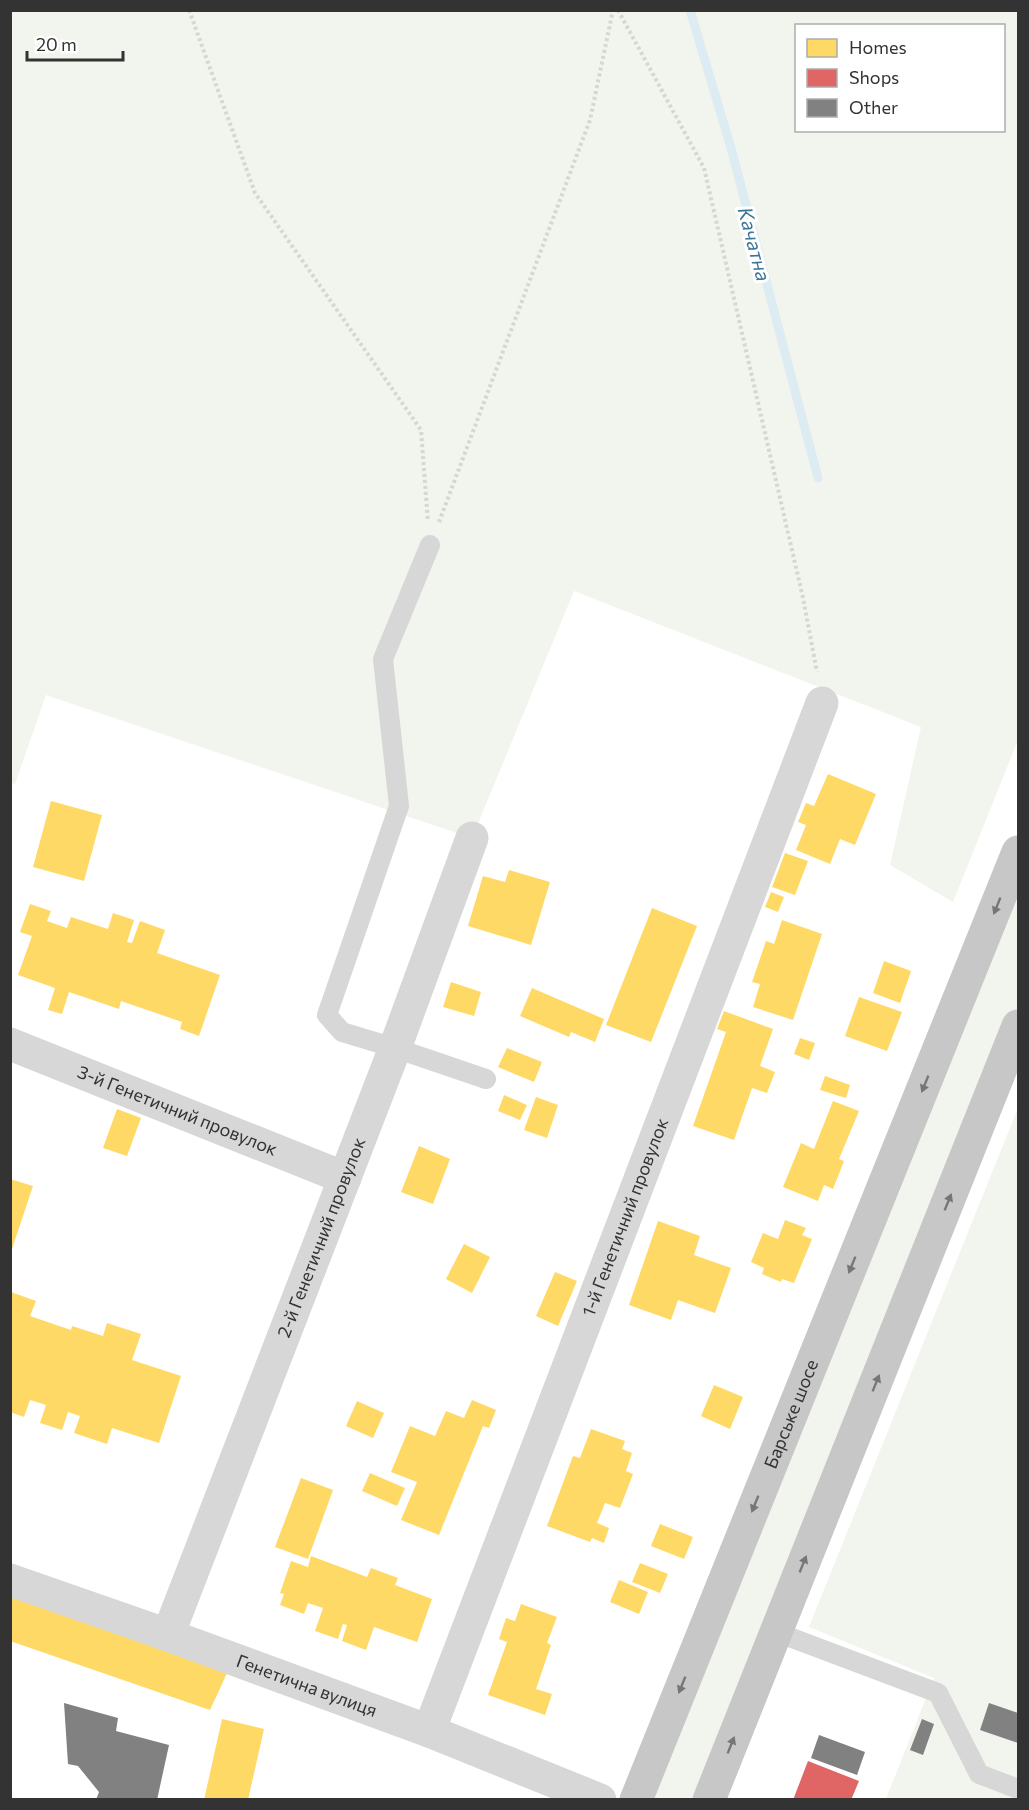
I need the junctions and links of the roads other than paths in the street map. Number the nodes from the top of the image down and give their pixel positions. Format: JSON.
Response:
{"nodes":[{"id":1,"x":430,"y":546,"type":"road end"},
{"id":2,"x":822,"y":702,"type":"road end"},
{"id":3,"x":472,"y":838,"type":"dead end"},
{"id":4,"x":1018,"y":852,"type":"edge"},
{"id":5,"x":1018,"y":1026,"type":"edge"},
{"id":6,"x":10,"y":1044,"type":"edge"},
{"id":7,"x":395,"y":1048,"type":"junction"},
{"id":8,"x":486,"y":1079,"type":"dead end"},
{"id":9,"x":345,"y":1178,"type":"junction"},
{"id":10,"x":10,"y":1580,"type":"edge"},
{"id":11,"x":776,"y":1632,"type":"junction"},
{"id":12,"x":168,"y":1635,"type":"junction"},
{"id":13,"x":429,"y":1731,"type":"junction"},
{"id":14,"x":1018,"y":1789,"type":"edge"},
{"id":15,"x":600,"y":1800,"type":"edge"},
{"id":16,"x":636,"y":1800,"type":"edge"},
{"id":17,"x":709,"y":1800,"type":"edge"}],
"edges":[{"from":1,"to":7,"type":"lane"},
{"from":2,"to":13,"type":"street","name":"1-й Генетичний провулок"},
{"from":3,"to":7,"type":"street","name":"2-й Генетичний провулок"},
{"from":4,"to":16,"type":"highway","name":"Барське шосе","one_way":true},
{"from":11,"to":5,"type":"highway","one_way":true},
{"from":6,"to":9,"type":"street","name":"3-й Генетичний провулок"},
{"from":7,"to":8,"type":"lane"},
{"from":7,"to":9,"type":"street","name":"2-й Генетичний провулок"},
{"from":9,"to":12,"type":"street","name":"2-й Генетичний провулок"},
{"from":10,"to":12,"type":"street","name":"Генетична вулиця"},
{"from":11,"to":14,"type":"lane"},
{"from":17,"to":11,"type":"highway","one_way":true},
{"from":12,"to":13,"type":"street","name":"Генетична вулиця"},
{"from":13,"to":15,"type":"street","name":"Генетична вулиця"}]}
